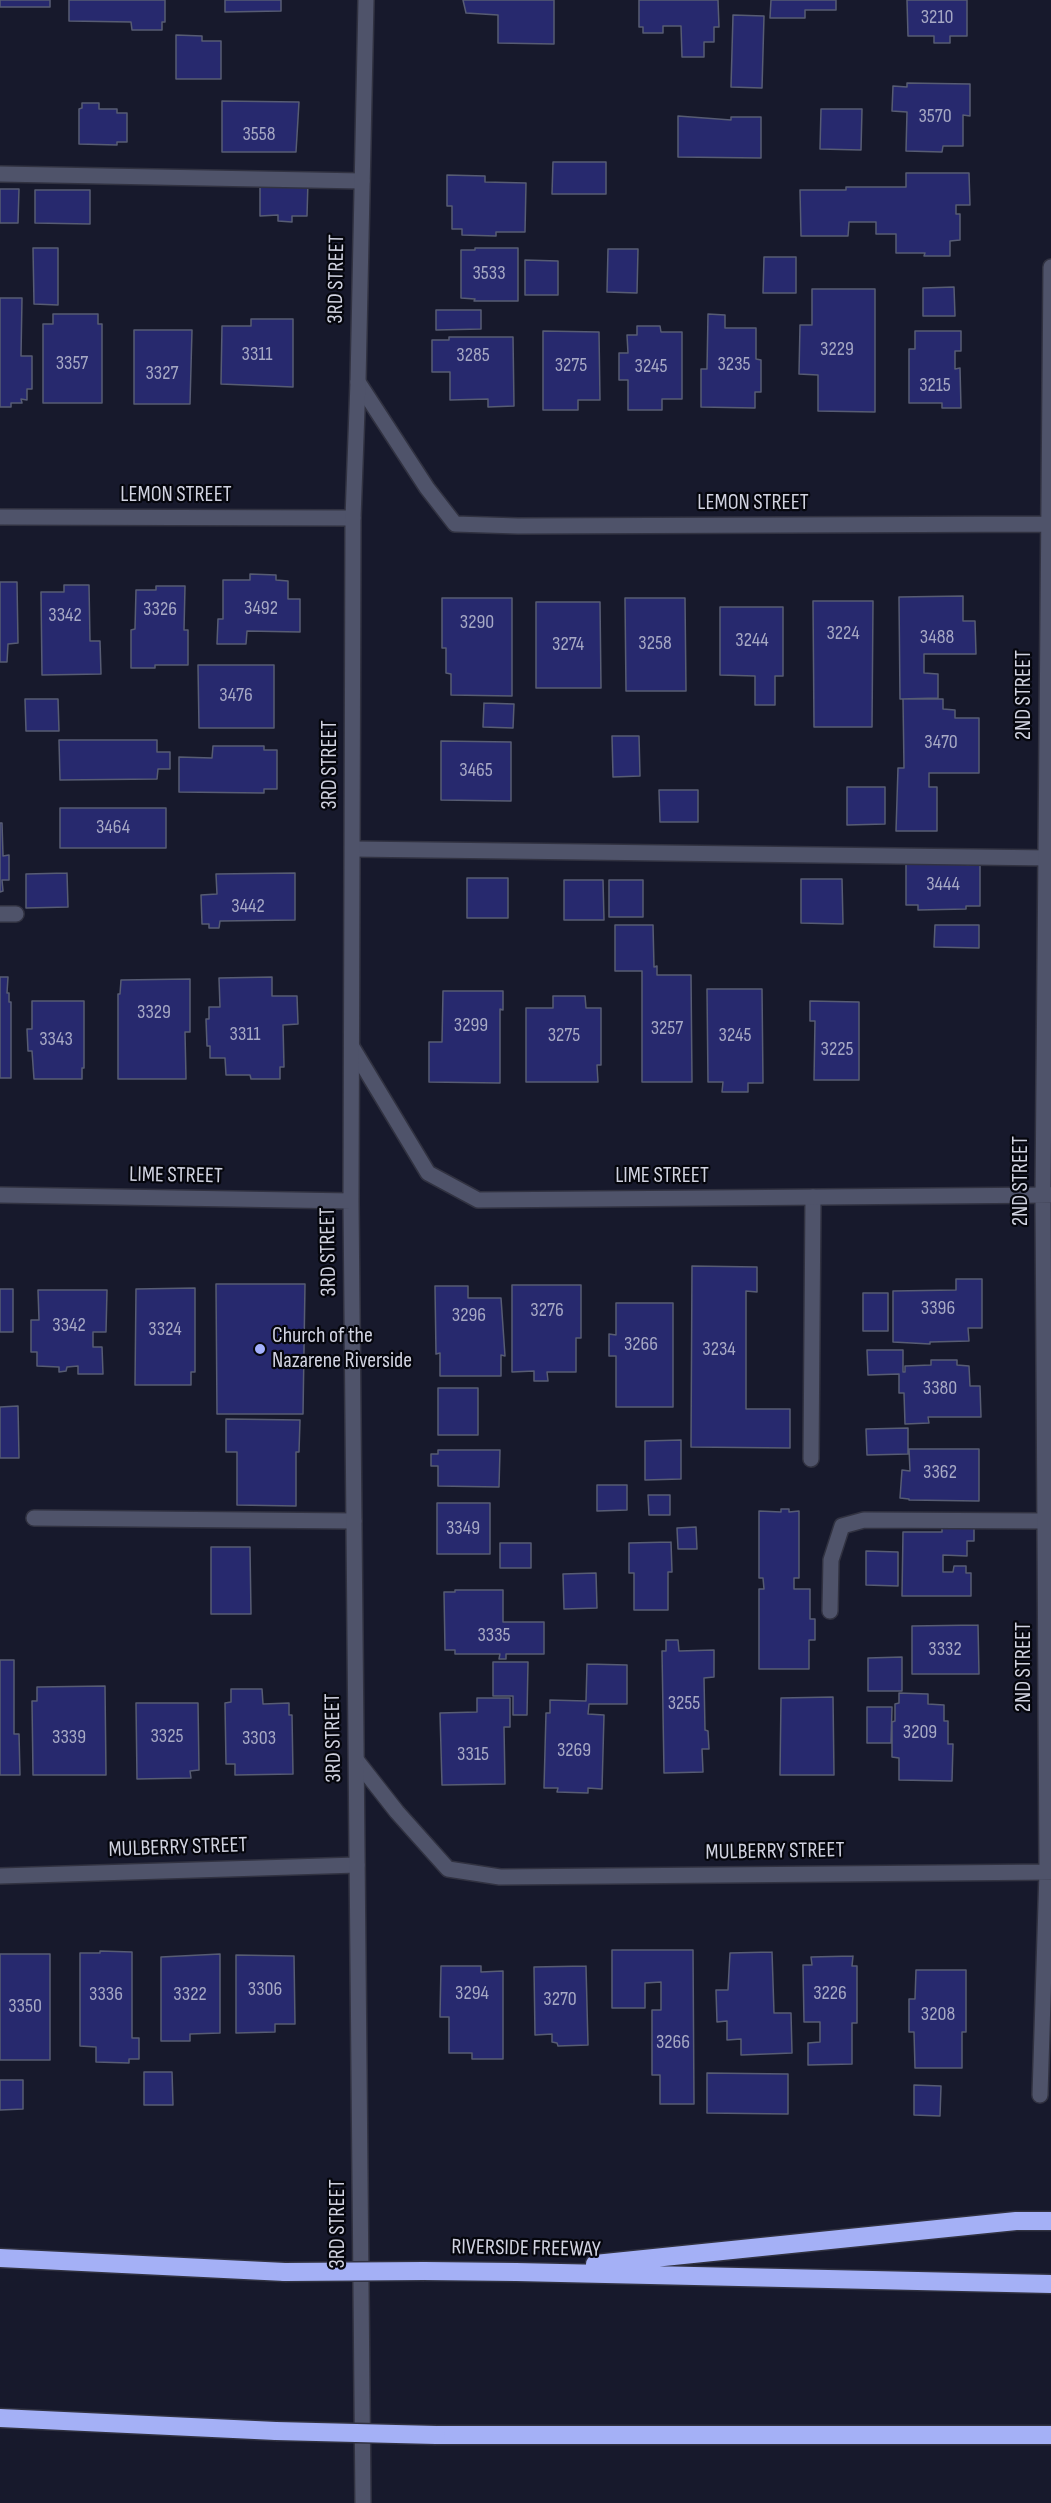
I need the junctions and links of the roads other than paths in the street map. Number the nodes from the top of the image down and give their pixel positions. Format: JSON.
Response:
{"nodes":[{"id":1,"x":366,"y":0,"type":"edge"},
{"id":2,"x":0,"y":174,"type":"edge"},
{"id":3,"x":362,"y":181,"type":"junction"},
{"id":4,"x":1051,"y":267,"type":"edge"},
{"id":5,"x":358,"y":382,"type":"junction"},
{"id":6,"x":0,"y":517,"type":"edge"},
{"id":7,"x":352,"y":518,"type":"junction"},
{"id":8,"x":1049,"y":524,"type":"edge"},
{"id":9,"x":353,"y":849,"type":"junction"},
{"id":10,"x":1048,"y":858,"type":"edge"},
{"id":11,"x":0,"y":914,"type":"edge"},
{"id":12,"x":16,"y":914,"type":"dead end"},
{"id":13,"x":352,"y":1047,"type":"junction"},
{"id":14,"x":0,"y":1195,"type":"edge"},
{"id":15,"x":1047,"y":1196,"type":"edge"},
{"id":16,"x":813,"y":1197,"type":"junction"},
{"id":17,"x":351,"y":1201,"type":"junction"},
{"id":18,"x":811,"y":1459,"type":"dead end"},
{"id":19,"x":34,"y":1518,"type":"dead end"},
{"id":20,"x":354,"y":1521,"type":"junction"},
{"id":21,"x":1047,"y":1529,"type":"edge"},
{"id":22,"x":830,"y":1611,"type":"dead end"},
{"id":23,"x":357,"y":1761,"type":"junction"},
{"id":24,"x":357,"y":1866,"type":"junction"},
{"id":25,"x":1049,"y":1872,"type":"edge"},
{"id":26,"x":0,"y":1876,"type":"edge"},
{"id":27,"x":1040,"y":2095,"type":"dead end"},
{"id":28,"x":1051,"y":2221,"type":"edge"},
{"id":29,"x":0,"y":2258,"type":"edge"},
{"id":30,"x":516,"y":2272,"type":"junction"},
{"id":31,"x":1051,"y":2284,"type":"edge"},
{"id":32,"x":0,"y":2418,"type":"edge"},
{"id":33,"x":1051,"y":2435,"type":"edge"},
{"id":34,"x":363,"y":2503,"type":"edge"}],
"edges":[{"from":1,"to":3,"type":"street","name":"3RD STREET"},
{"from":2,"to":3,"type":"street"},
{"from":3,"to":5,"type":"street","name":"3RD STREET"},
{"from":4,"to":8,"type":"street","name":"2ND STREET"},
{"from":5,"to":7,"type":"street","name":"3RD STREET"},
{"from":5,"to":8,"type":"street","name":"LEMON STREET"},
{"from":6,"to":7,"type":"street","name":"LEMON STREET"},
{"from":7,"to":9,"type":"street","name":"3RD STREET"},
{"from":8,"to":10,"type":"street","name":"2ND STREET"},
{"from":9,"to":10,"type":"street"},
{"from":9,"to":13,"type":"street","name":"3RD STREET"},
{"from":10,"to":15,"type":"street","name":"2ND STREET"},
{"from":11,"to":12,"type":"street"},
{"from":13,"to":16,"type":"street","name":"LIME STREET"},
{"from":13,"to":17,"type":"street","name":"3RD STREET"},
{"from":14,"to":17,"type":"street","name":"LIME STREET"},
{"from":15,"to":16,"type":"street","name":"LIME STREET"},
{"from":15,"to":21,"type":"street","name":"2ND STREET"},
{"from":16,"to":18,"type":"street"},
{"from":17,"to":20,"type":"street","name":"3RD STREET"},
{"from":19,"to":20,"type":"street"},
{"from":20,"to":23,"type":"street","name":"3RD STREET"},
{"from":21,"to":22,"type":"street"},
{"from":21,"to":25,"type":"street","name":"2ND STREET"},
{"from":23,"to":24,"type":"street","name":"3RD STREET"},
{"from":23,"to":25,"type":"street","name":"MULBERRY STREET"},
{"from":24,"to":26,"type":"street","name":"MULBERRY STREET"},
{"from":24,"to":34,"type":"street","name":"3RD STREET"},
{"from":25,"to":27,"type":"street","name":"2ND STREET"},
{"from":28,"to":30,"type":"highway"},
{"from":29,"to":30,"type":"highway","name":"RIVERSIDE FREEWAY","bridge":true},
{"from":30,"to":31,"type":"highway","name":"RIVERSIDE FREEWAY"},
{"from":32,"to":33,"type":"highway","bridge":true}]}
